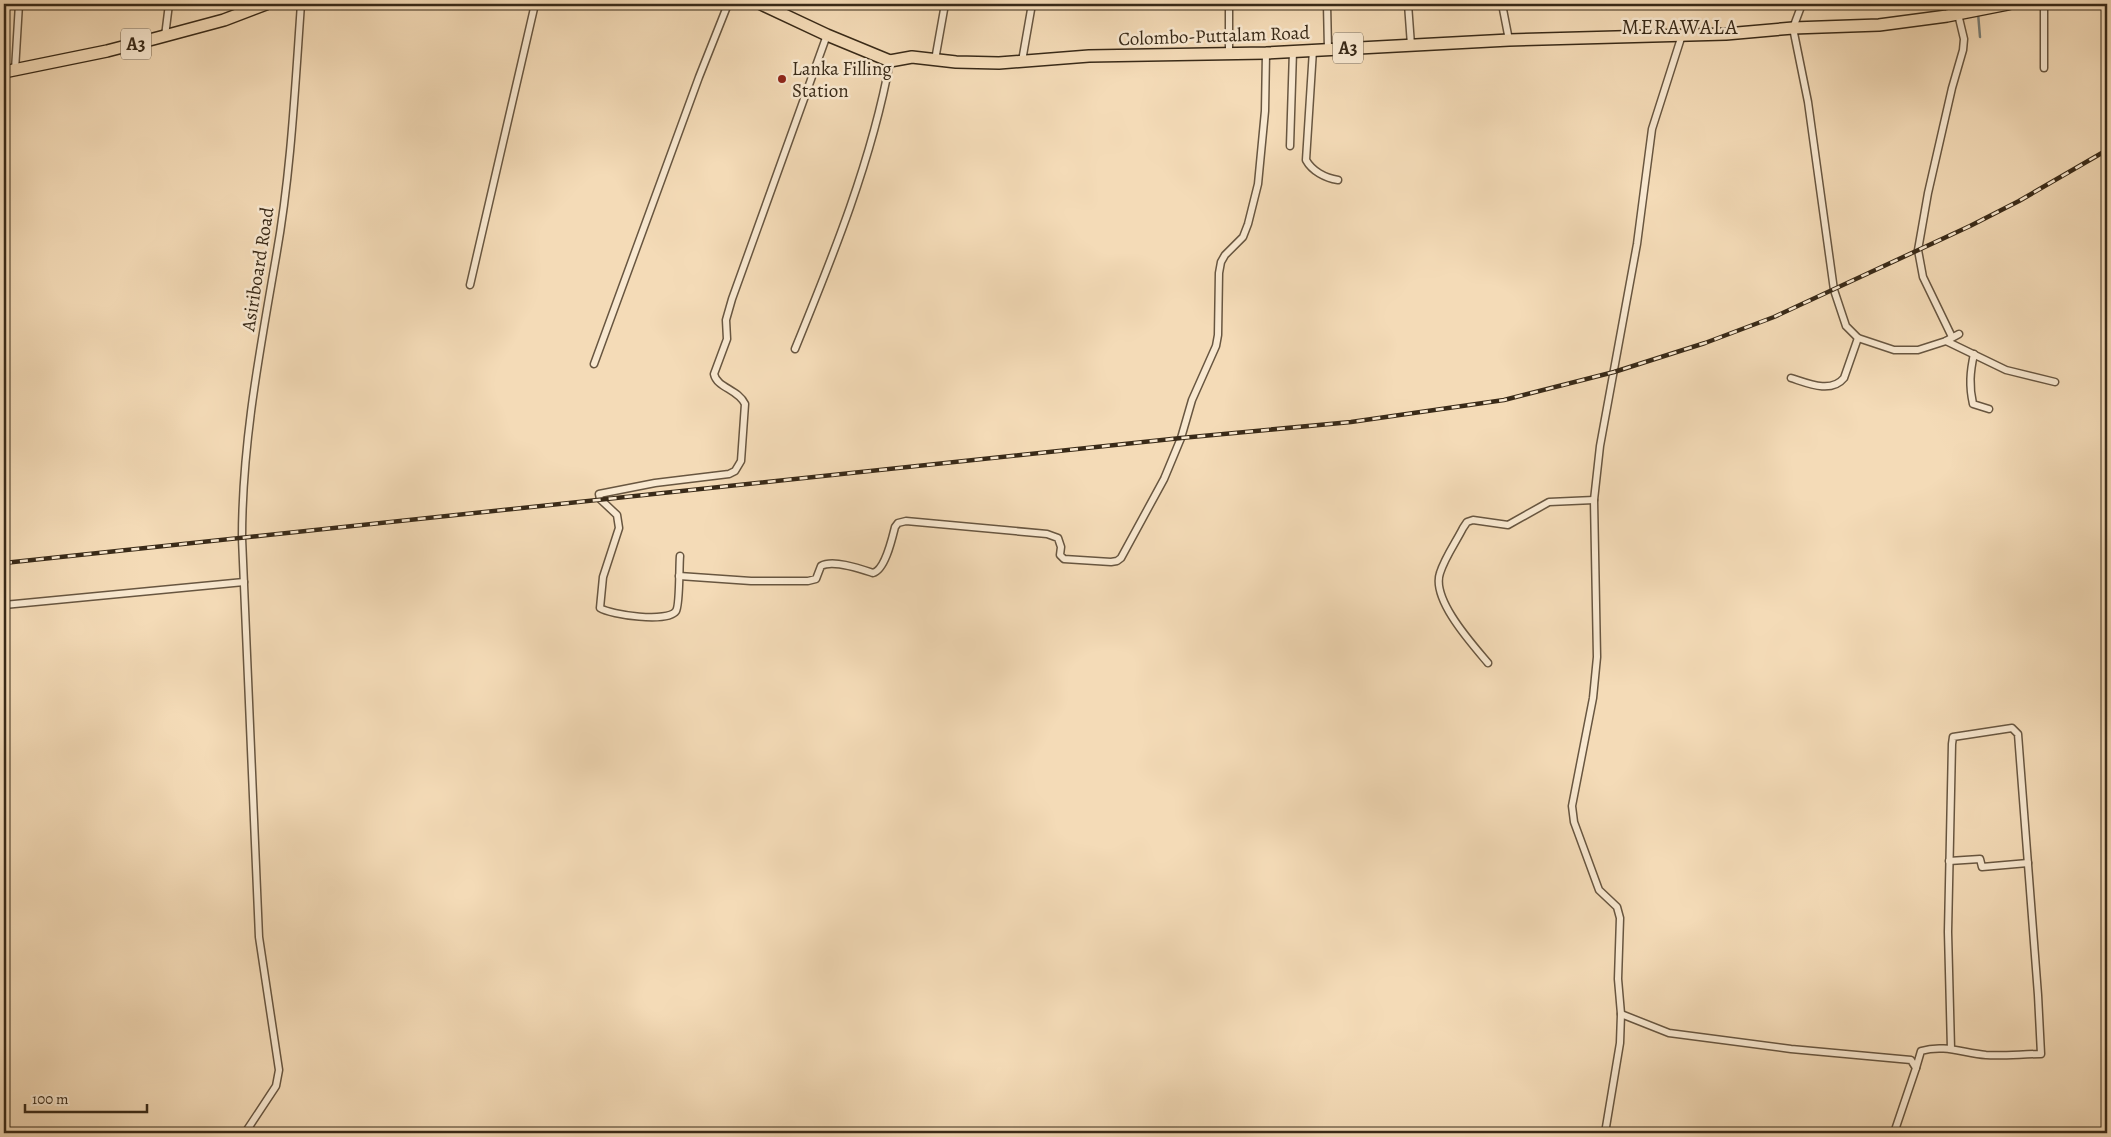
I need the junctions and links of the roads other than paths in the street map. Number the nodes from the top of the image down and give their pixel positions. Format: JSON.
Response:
{"nodes":[{"id":1,"x":19,"y":4,"type":"edge"},
{"id":2,"x":168,"y":4,"type":"edge"},
{"id":3,"x":266,"y":4,"type":"edge"},
{"id":4,"x":301,"y":4,"type":"edge"},
{"id":5,"x":535,"y":4,"type":"edge"},
{"id":6,"x":728,"y":4,"type":"edge"},
{"id":7,"x":761,"y":4,"type":"edge"},
{"id":8,"x":945,"y":4,"type":"edge"},
{"id":9,"x":1032,"y":4,"type":"edge"},
{"id":10,"x":1228,"y":4,"type":"edge"},
{"id":11,"x":1327,"y":4,"type":"edge"},
{"id":12,"x":1408,"y":4,"type":"edge"},
{"id":13,"x":1502,"y":4,"type":"edge"},
{"id":14,"x":1802,"y":4,"type":"edge"},
{"id":15,"x":2008,"y":4,"type":"edge"},
{"id":16,"x":2044,"y":4,"type":"edge"},
{"id":17,"x":1958,"y":14,"type":"junction"},
{"id":18,"x":1793,"y":28,"type":"junction"},
{"id":19,"x":827,"y":35,"type":"junction"},
{"id":20,"x":1682,"y":35,"type":"junction"},
{"id":21,"x":165,"y":36,"type":"junction"},
{"id":22,"x":1509,"y":40,"type":"junction"},
{"id":23,"x":1411,"y":45,"type":"junction"},
{"id":24,"x":1328,"y":49,"type":"junction"},
{"id":25,"x":1313,"y":50,"type":"junction"},
{"id":26,"x":1293,"y":51,"type":"junction"},
{"id":27,"x":1229,"y":52,"type":"junction"},
{"id":28,"x":1266,"y":52,"type":"junction"},
{"id":29,"x":935,"y":60,"type":"junction"},
{"id":30,"x":1022,"y":61,"type":"junction"},
{"id":31,"x":890,"y":62,"type":"junction"},
{"id":32,"x":2044,"y":68,"type":"dead end"},
{"id":33,"x":9,"y":71,"type":"edge"},
{"id":34,"x":1290,"y":146,"type":"dead end"},
{"id":35,"x":1338,"y":180,"type":"dead end"},
{"id":36,"x":470,"y":285,"type":"dead end"},
{"id":37,"x":1959,"y":334,"type":"dead end"},
{"id":38,"x":1858,"y":338,"type":"junction"},
{"id":39,"x":1949,"y":339,"type":"junction"},
{"id":40,"x":795,"y":349,"type":"dead end"},
{"id":41,"x":1974,"y":354,"type":"junction"},
{"id":42,"x":594,"y":364,"type":"dead end"},
{"id":43,"x":1791,"y":378,"type":"dead end"},
{"id":44,"x":2055,"y":382,"type":"dead end"},
{"id":45,"x":1989,"y":409,"type":"dead end"},
{"id":46,"x":1594,"y":500,"type":"junction"},
{"id":47,"x":680,"y":556,"type":"dead end"},
{"id":48,"x":679,"y":576,"type":"junction"},
{"id":49,"x":244,"y":582,"type":"junction"},
{"id":50,"x":4,"y":605,"type":"edge"},
{"id":51,"x":1488,"y":663,"type":"dead end"},
{"id":52,"x":1950,"y":861,"type":"junction"},
{"id":53,"x":2028,"y":863,"type":"junction"},
{"id":54,"x":1621,"y":1014,"type":"junction"},
{"id":55,"x":1951,"y":1050,"type":"junction"},
{"id":56,"x":1916,"y":1068,"type":"junction"},
{"id":57,"x":245,"y":1133,"type":"edge"},
{"id":58,"x":1605,"y":1133,"type":"edge"},
{"id":59,"x":1894,"y":1133,"type":"edge"}],
"edges":[{"from":1,"to":33,"type":"street"},
{"from":2,"to":21,"type":"street"},
{"from":3,"to":21,"type":"highway","number":"A3"},
{"from":4,"to":49,"type":"street","name":"Asiriboard Road"},
{"from":5,"to":36,"type":"street"},
{"from":6,"to":42,"type":"street"},
{"from":7,"to":19,"type":"highway"},
{"from":8,"to":29,"type":"street"},
{"from":9,"to":30,"type":"street"},
{"from":10,"to":27,"type":"street"},
{"from":11,"to":24,"type":"street"},
{"from":12,"to":23,"type":"street"},
{"from":13,"to":22,"type":"street"},
{"from":14,"to":18,"type":"street"},
{"from":15,"to":17,"type":"highway","name":"Colombo-Puttalam Road","number":"A3"},
{"from":16,"to":32,"type":"street"},
{"from":17,"to":18,"type":"highway","name":"Colombo-Puttalam Road","number":"A3"},
{"from":17,"to":39,"type":"street"},
{"from":18,"to":20,"type":"highway","name":"Colombo-Puttalam Road","number":"A3"},
{"from":18,"to":38,"type":"street"},
{"from":19,"to":31,"type":"highway"},
{"from":19,"to":48,"type":"street"},
{"from":20,"to":22,"type":"highway","name":"Colombo-Puttalam Road","number":"A3"},
{"from":20,"to":46,"type":"street"},
{"from":21,"to":33,"type":"highway","number":"A3"},
{"from":22,"to":23,"type":"highway","name":"Colombo-Puttalam Road","number":"A3"},
{"from":23,"to":24,"type":"highway","name":"Colombo-Puttalam Road","number":"A3"},
{"from":24,"to":25,"type":"highway","name":"Colombo-Puttalam Road","number":"A3"},
{"from":25,"to":26,"type":"highway","name":"Colombo-Puttalam Road","number":"A3"},
{"from":25,"to":35,"type":"street"},
{"from":26,"to":28,"type":"highway","name":"Colombo-Puttalam Road","number":"A3"},
{"from":26,"to":34,"type":"street"},
{"from":27,"to":28,"type":"highway","name":"Colombo-Puttalam Road","number":"A3"},
{"from":27,"to":30,"type":"highway","name":"Colombo-Puttalam Road","number":"A3"},
{"from":28,"to":48,"type":"street"},
{"from":29,"to":30,"type":"highway","name":"Colombo-Puttalam Road","number":"A3"},
{"from":29,"to":31,"type":"highway","name":"Colombo-Puttalam Road","number":"A3"},
{"from":31,"to":40,"type":"street"},
{"from":37,"to":39,"type":"street"},
{"from":38,"to":39,"type":"street"},
{"from":38,"to":43,"type":"street"},
{"from":39,"to":41,"type":"street"},
{"from":41,"to":44,"type":"street"},
{"from":41,"to":45,"type":"street"},
{"from":46,"to":51,"type":"street"},
{"from":46,"to":54,"type":"street"},
{"from":47,"to":48,"type":"street"},
{"from":49,"to":50,"type":"street"},
{"from":49,"to":57,"type":"street","name":"Asiriboard Road"},
{"from":52,"to":53,"type":"street"},
{"from":52,"to":53,"type":"street"},
{"from":52,"to":55,"type":"street"},
{"from":53,"to":55,"type":"street"},
{"from":54,"to":56,"type":"street"},
{"from":54,"to":58,"type":"street"},
{"from":55,"to":56,"type":"street"},
{"from":56,"to":59,"type":"street"}]}
